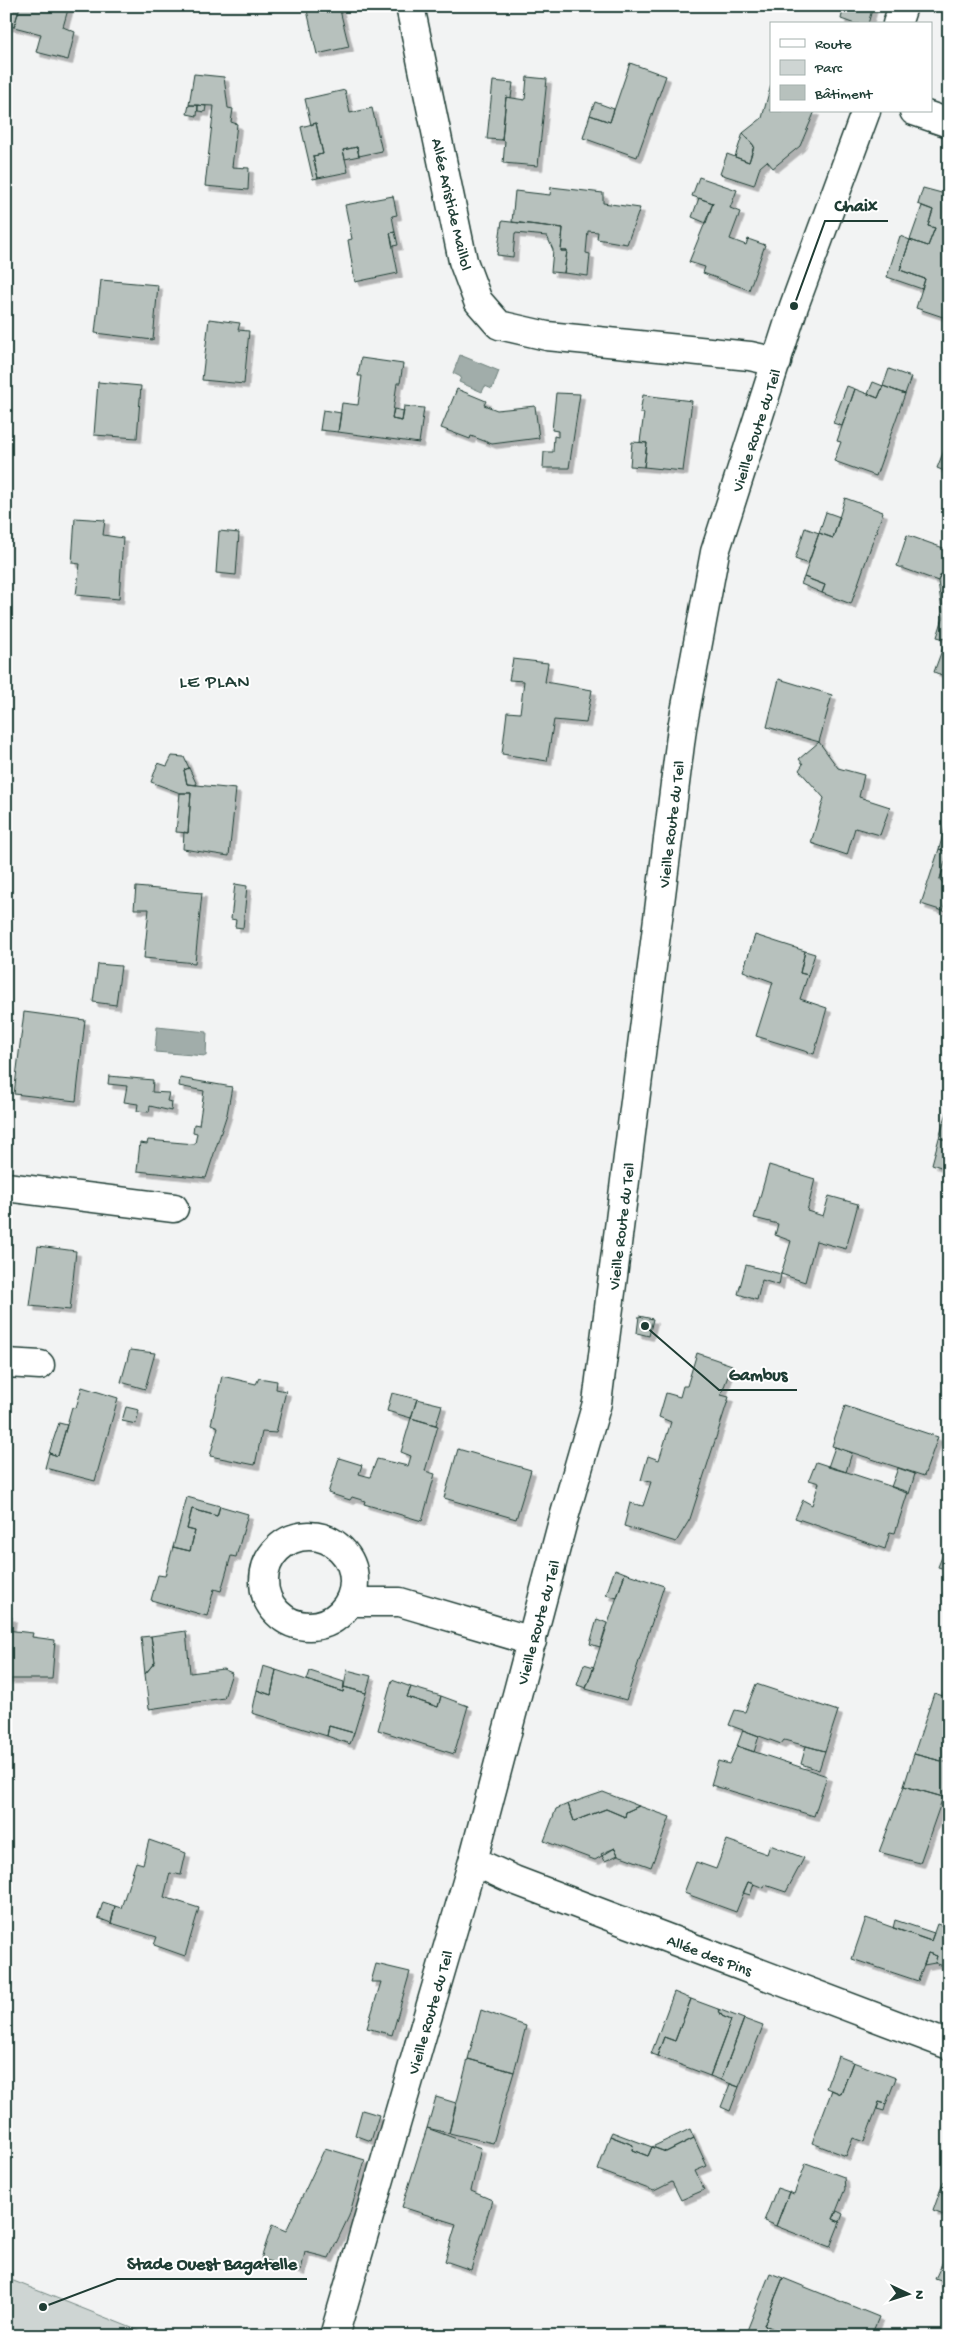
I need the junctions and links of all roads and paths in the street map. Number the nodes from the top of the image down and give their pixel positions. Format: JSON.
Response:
{"nodes":[{"id":1,"x":410,"y":6,"type":"edge"},
{"id":2,"x":903,"y":6,"type":"edge"},
{"id":3,"x":898,"y":22,"type":"edge"},
{"id":4,"x":866,"y":112,"type":"edge"},
{"id":5,"x":917,"y":112,"type":"edge"},
{"id":6,"x":949,"y":123,"type":"edge"},
{"id":7,"x":777,"y":362,"type":"junction"},
{"id":8,"x":6,"y":1187,"type":"edge"},
{"id":9,"x":174,"y":1208,"type":"dead end"},
{"id":10,"x":6,"y":1363,"type":"edge"},
{"id":11,"x":40,"y":1365,"type":"dead end"},
{"id":12,"x":349,"y":1602,"type":"dead end"},
{"id":13,"x":532,"y":1641,"type":"junction"},
{"id":14,"x":473,"y":1861,"type":"junction"},
{"id":15,"x":949,"y":2045,"type":"edge"},
{"id":16,"x":334,"y":2336,"type":"edge"}],
"edges":[{"from":1,"to":7,"type":"street","name":"Allée Aristide Maillol"},
{"from":2,"to":3,"type":"street"},
{"from":4,"to":7,"type":"street","name":"Vieille Route du Teil"},
{"from":5,"to":6,"type":"street"},
{"from":7,"to":13,"type":"street","name":"Vieille Route du Teil"},
{"from":8,"to":9,"type":"street"},
{"from":10,"to":11,"type":"street"},
{"from":12,"to":13,"type":"street"},
{"from":13,"to":14,"type":"street","name":"Vieille Route du Teil"},
{"from":14,"to":15,"type":"street","name":"Allée des Pins"},
{"from":14,"to":16,"type":"street","name":"Vieille Route du Teil"}]}
